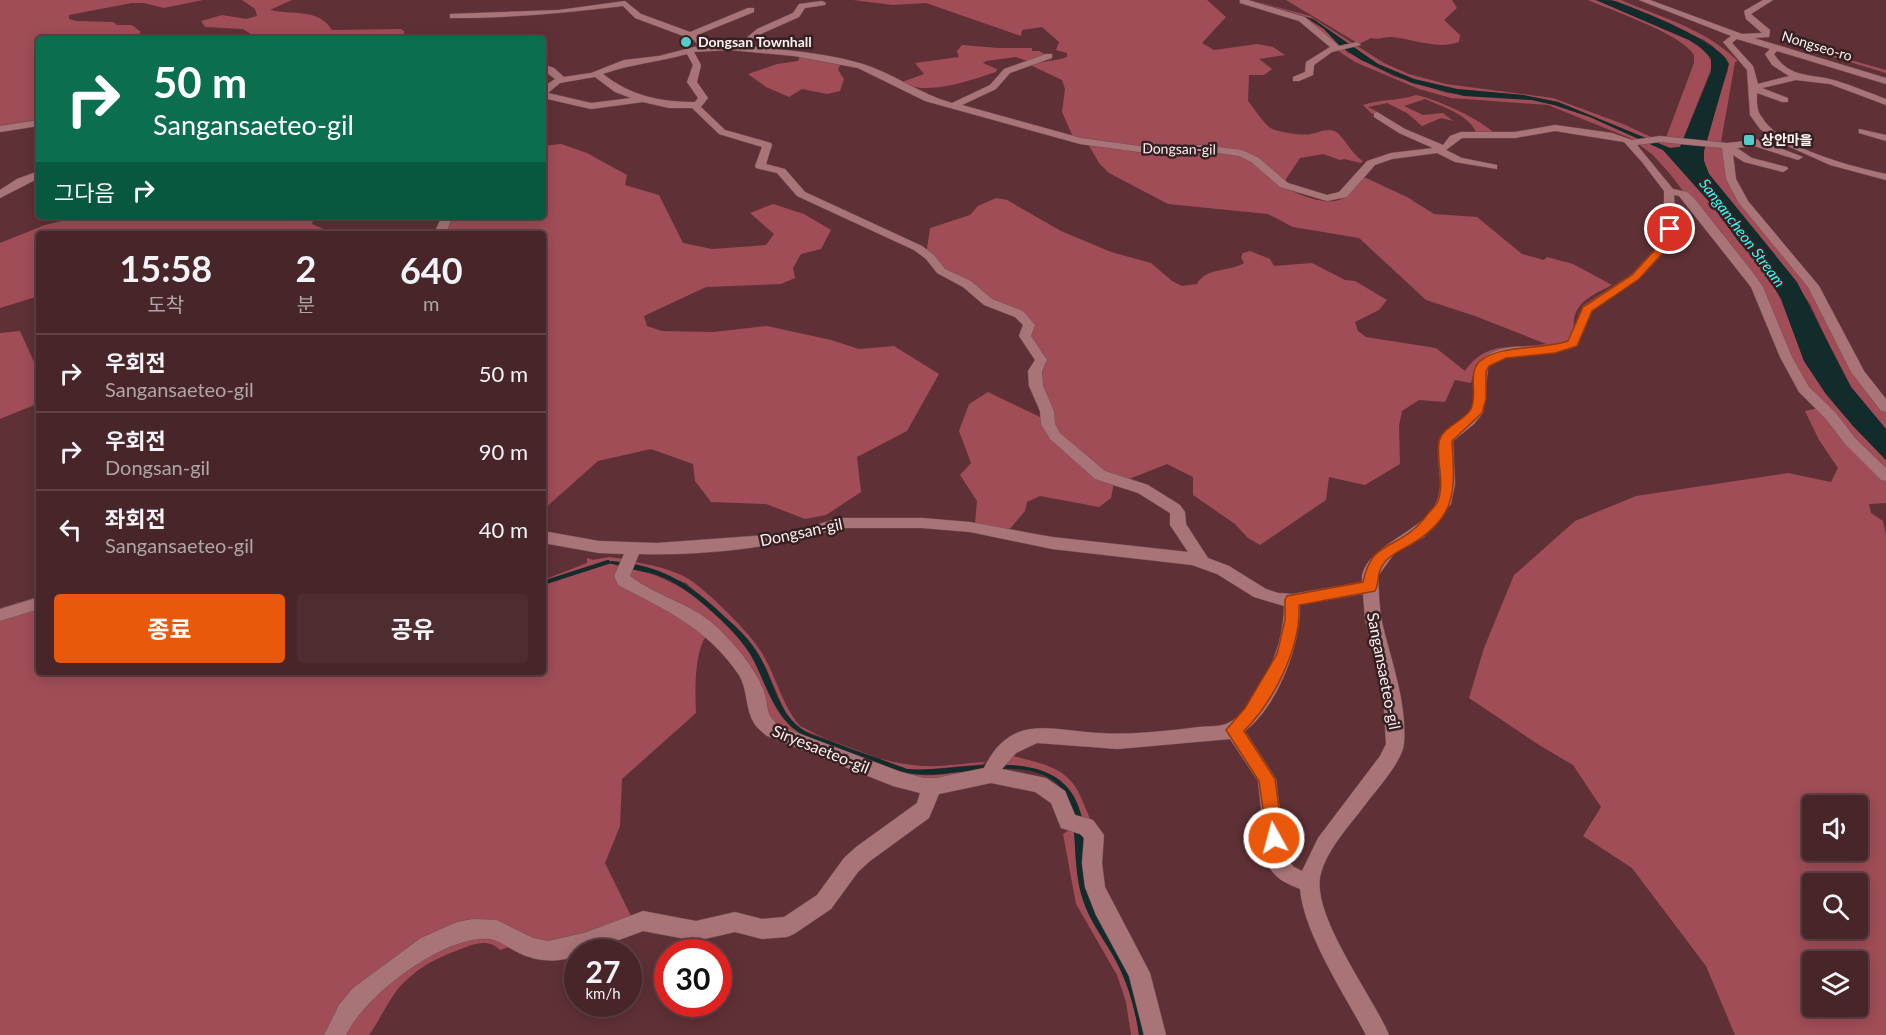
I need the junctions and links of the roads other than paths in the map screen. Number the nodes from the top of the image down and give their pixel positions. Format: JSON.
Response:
{"nodes":[{"id":1,"x":1643,"y":0,"type":"edge"},
{"id":2,"x":1769,"y":0,"type":"edge"},
{"id":3,"x":1243,"y":1,"type":"edge"},
{"id":4,"x":822,"y":3,"type":"dead end"},
{"id":5,"x":751,"y":10,"type":"dead end"},
{"id":6,"x":1680,"y":15,"type":"junction"},
{"id":7,"x":453,"y":16,"type":"dead end"},
{"id":8,"x":1317,"y":28,"type":"junction"},
{"id":9,"x":1329,"y":28,"type":"dead end"},
{"id":10,"x":690,"y":35,"type":"junction"},
{"id":11,"x":1712,"y":35,"type":"dead end"},
{"id":12,"x":1740,"y":36,"type":"junction"},
{"id":13,"x":1722,"y":42,"type":"dead end"},
{"id":14,"x":1355,"y":45,"type":"dead end"},
{"id":15,"x":1337,"y":47,"type":"junction"},
{"id":16,"x":704,"y":48,"type":"junction"},
{"id":17,"x":740,"y":48,"type":"junction"},
{"id":18,"x":1776,"y":48,"type":"junction"},
{"id":19,"x":689,"y":50,"type":"junction"},
{"id":20,"x":1733,"y":50,"type":"junction"},
{"id":21,"x":1049,"y":56,"type":"dead end"},
{"id":22,"x":546,"y":69,"type":"edge"},
{"id":23,"x":597,"y":74,"type":"junction"},
{"id":24,"x":1796,"y":77,"type":"junction"},
{"id":25,"x":1296,"y":79,"type":"dead end"},
{"id":26,"x":562,"y":80,"type":"junction"},
{"id":27,"x":1886,"y":81,"type":"edge"},
{"id":28,"x":1752,"y":88,"type":"junction"},
{"id":29,"x":546,"y":91,"type":"edge"},
{"id":30,"x":546,"y":96,"type":"edge"},
{"id":31,"x":638,"y":99,"type":"junction"},
{"id":32,"x":1785,"y":100,"type":"dead end"},
{"id":33,"x":1886,"y":102,"type":"edge"},
{"id":34,"x":955,"y":105,"type":"junction"},
{"id":35,"x":695,"y":106,"type":"junction"},
{"id":36,"x":1377,"y":115,"type":"dead end"},
{"id":37,"x":36,"y":123,"type":"edge"},
{"id":38,"x":1761,"y":124,"type":"junction"},
{"id":39,"x":0,"y":129,"type":"edge"},
{"id":40,"x":1862,"y":131,"type":"dead end"},
{"id":41,"x":1886,"y":138,"type":"edge"},
{"id":42,"x":1783,"y":140,"type":"junction"},
{"id":43,"x":1634,"y":143,"type":"junction"},
{"id":44,"x":1757,"y":143,"type":"junction"},
{"id":45,"x":1724,"y":146,"type":"junction"},
{"id":46,"x":1440,"y":149,"type":"junction"},
{"id":47,"x":1812,"y":155,"type":"junction"},
{"id":48,"x":1798,"y":157,"type":"dead end"},
{"id":49,"x":1493,"y":167,"type":"dead end"},
{"id":50,"x":1783,"y":169,"type":"dead end"},
{"id":51,"x":1885,"y":173,"type":"edge"},
{"id":52,"x":36,"y":175,"type":"edge"},
{"id":53,"x":1669,"y":191,"type":"junction"},
{"id":54,"x":0,"y":195,"type":"edge"},
{"id":55,"x":1886,"y":408,"type":"edge"},
{"id":56,"x":1886,"y":477,"type":"edge"},
{"id":57,"x":546,"y":538,"type":"edge"},
{"id":58,"x":629,"y":560,"type":"junction"},
{"id":59,"x":1202,"y":562,"type":"junction"},
{"id":60,"x":1370,"y":587,"type":"junction"},
{"id":61,"x":1292,"y":600,"type":"junction"},
{"id":62,"x":36,"y":604,"type":"edge"},
{"id":63,"x":0,"y":615,"type":"edge"},
{"id":64,"x":1234,"y":730,"type":"junction"},
{"id":65,"x":993,"y":769,"type":"junction"},
{"id":66,"x":931,"y":787,"type":"junction"},
{"id":67,"x":1309,"y":883,"type":"junction"},
{"id":68,"x":335,"y":1035,"type":"edge"},
{"id":69,"x":1155,"y":1035,"type":"edge"},
{"id":70,"x":1378,"y":1035,"type":"edge"}],
"edges":[{"from":1,"to":6,"type":"street","name":"Nongseo-ro"},
{"from":2,"to":12,"type":"street"},
{"from":3,"to":8,"type":"street"},
{"from":4,"to":17,"type":"street"},
{"from":5,"to":10,"type":"street"},
{"from":6,"to":11,"type":"street"},
{"from":6,"to":12,"type":"street","name":"Nongseo-ro"},
{"from":7,"to":10,"type":"street"},
{"from":8,"to":9,"type":"street"},
{"from":8,"to":15,"type":"street"},
{"from":10,"to":16,"type":"street"},
{"from":12,"to":18,"type":"street","name":"Nongseo-ro"},
{"from":12,"to":20,"type":"street"},
{"from":13,"to":20,"type":"street"},
{"from":14,"to":15,"type":"street"},
{"from":15,"to":25,"type":"street"},
{"from":16,"to":17,"type":"street","name":"Dongsan-gil"},
{"from":16,"to":19,"type":"street","name":"Dongsan-gil"},
{"from":17,"to":34,"type":"street","name":"Dongsan-gil"},
{"from":18,"to":20,"type":"street"},
{"from":18,"to":24,"type":"street"},
{"from":18,"to":27,"type":"street","name":"Nongseo-ro"},
{"from":19,"to":23,"type":"street","name":"Dongsan-gil"},
{"from":19,"to":35,"type":"street"},
{"from":20,"to":28,"type":"street"},
{"from":21,"to":34,"type":"street"},
{"from":22,"to":26,"type":"street"},
{"from":23,"to":26,"type":"street","name":"Dongsan-gil"},
{"from":23,"to":31,"type":"street"},
{"from":24,"to":28,"type":"street"},
{"from":24,"to":33,"type":"street"},
{"from":26,"to":29,"type":"street","name":"Dongsan-gil"},
{"from":28,"to":32,"type":"street"},
{"from":28,"to":38,"type":"street"},
{"from":30,"to":31,"type":"street"},
{"from":31,"to":35,"type":"street"},
{"from":34,"to":46,"type":"street","name":"Dongsan-gil"},
{"from":35,"to":59,"type":"street"},
{"from":36,"to":46,"type":"street"},
{"from":37,"to":39,"type":"street"},
{"from":38,"to":42,"type":"street"},
{"from":38,"to":44,"type":"street"},
{"from":40,"to":41,"type":"street"},
{"from":42,"to":44,"type":"street"},
{"from":42,"to":47,"type":"street"},
{"from":43,"to":45,"type":"street"},
{"from":43,"to":46,"type":"street","name":"Dongsan-gil"},
{"from":43,"to":53,"type":"street"},
{"from":44,"to":45,"type":"street"},
{"from":44,"to":47,"type":"street"},
{"from":44,"to":48,"type":"street"},
{"from":45,"to":50,"type":"street"},
{"from":45,"to":55,"type":"street"},
{"from":46,"to":49,"type":"street"},
{"from":47,"to":51,"type":"street"},
{"from":52,"to":54,"type":"street"},
{"from":53,"to":56,"type":"street"},
{"from":53,"to":60,"type":"street","name":"Sangansaeteo-gil"},
{"from":57,"to":58,"type":"street","name":"Dongsan-gil"},
{"from":58,"to":59,"type":"street","name":"Dongsan-gil"},
{"from":58,"to":66,"type":"street","name":"Siryesaeteo-gil"},
{"from":59,"to":61,"type":"street","name":"Dongsan-gil"},
{"from":60,"to":61,"type":"street","name":"Dongsan-gil"},
{"from":60,"to":67,"type":"street","name":"Sangansaeteo-gil"},
{"from":61,"to":64,"type":"street"},
{"from":62,"to":63,"type":"street"},
{"from":64,"to":65,"type":"street"},
{"from":64,"to":67,"type":"street"},
{"from":65,"to":66,"type":"street","name":"Siryesaeteo-gil"},
{"from":65,"to":69,"type":"street","name":"Siryesaeteo-gil"},
{"from":66,"to":68,"type":"street"},
{"from":67,"to":70,"type":"street","name":"Sangansaeteo-gil"}]}
